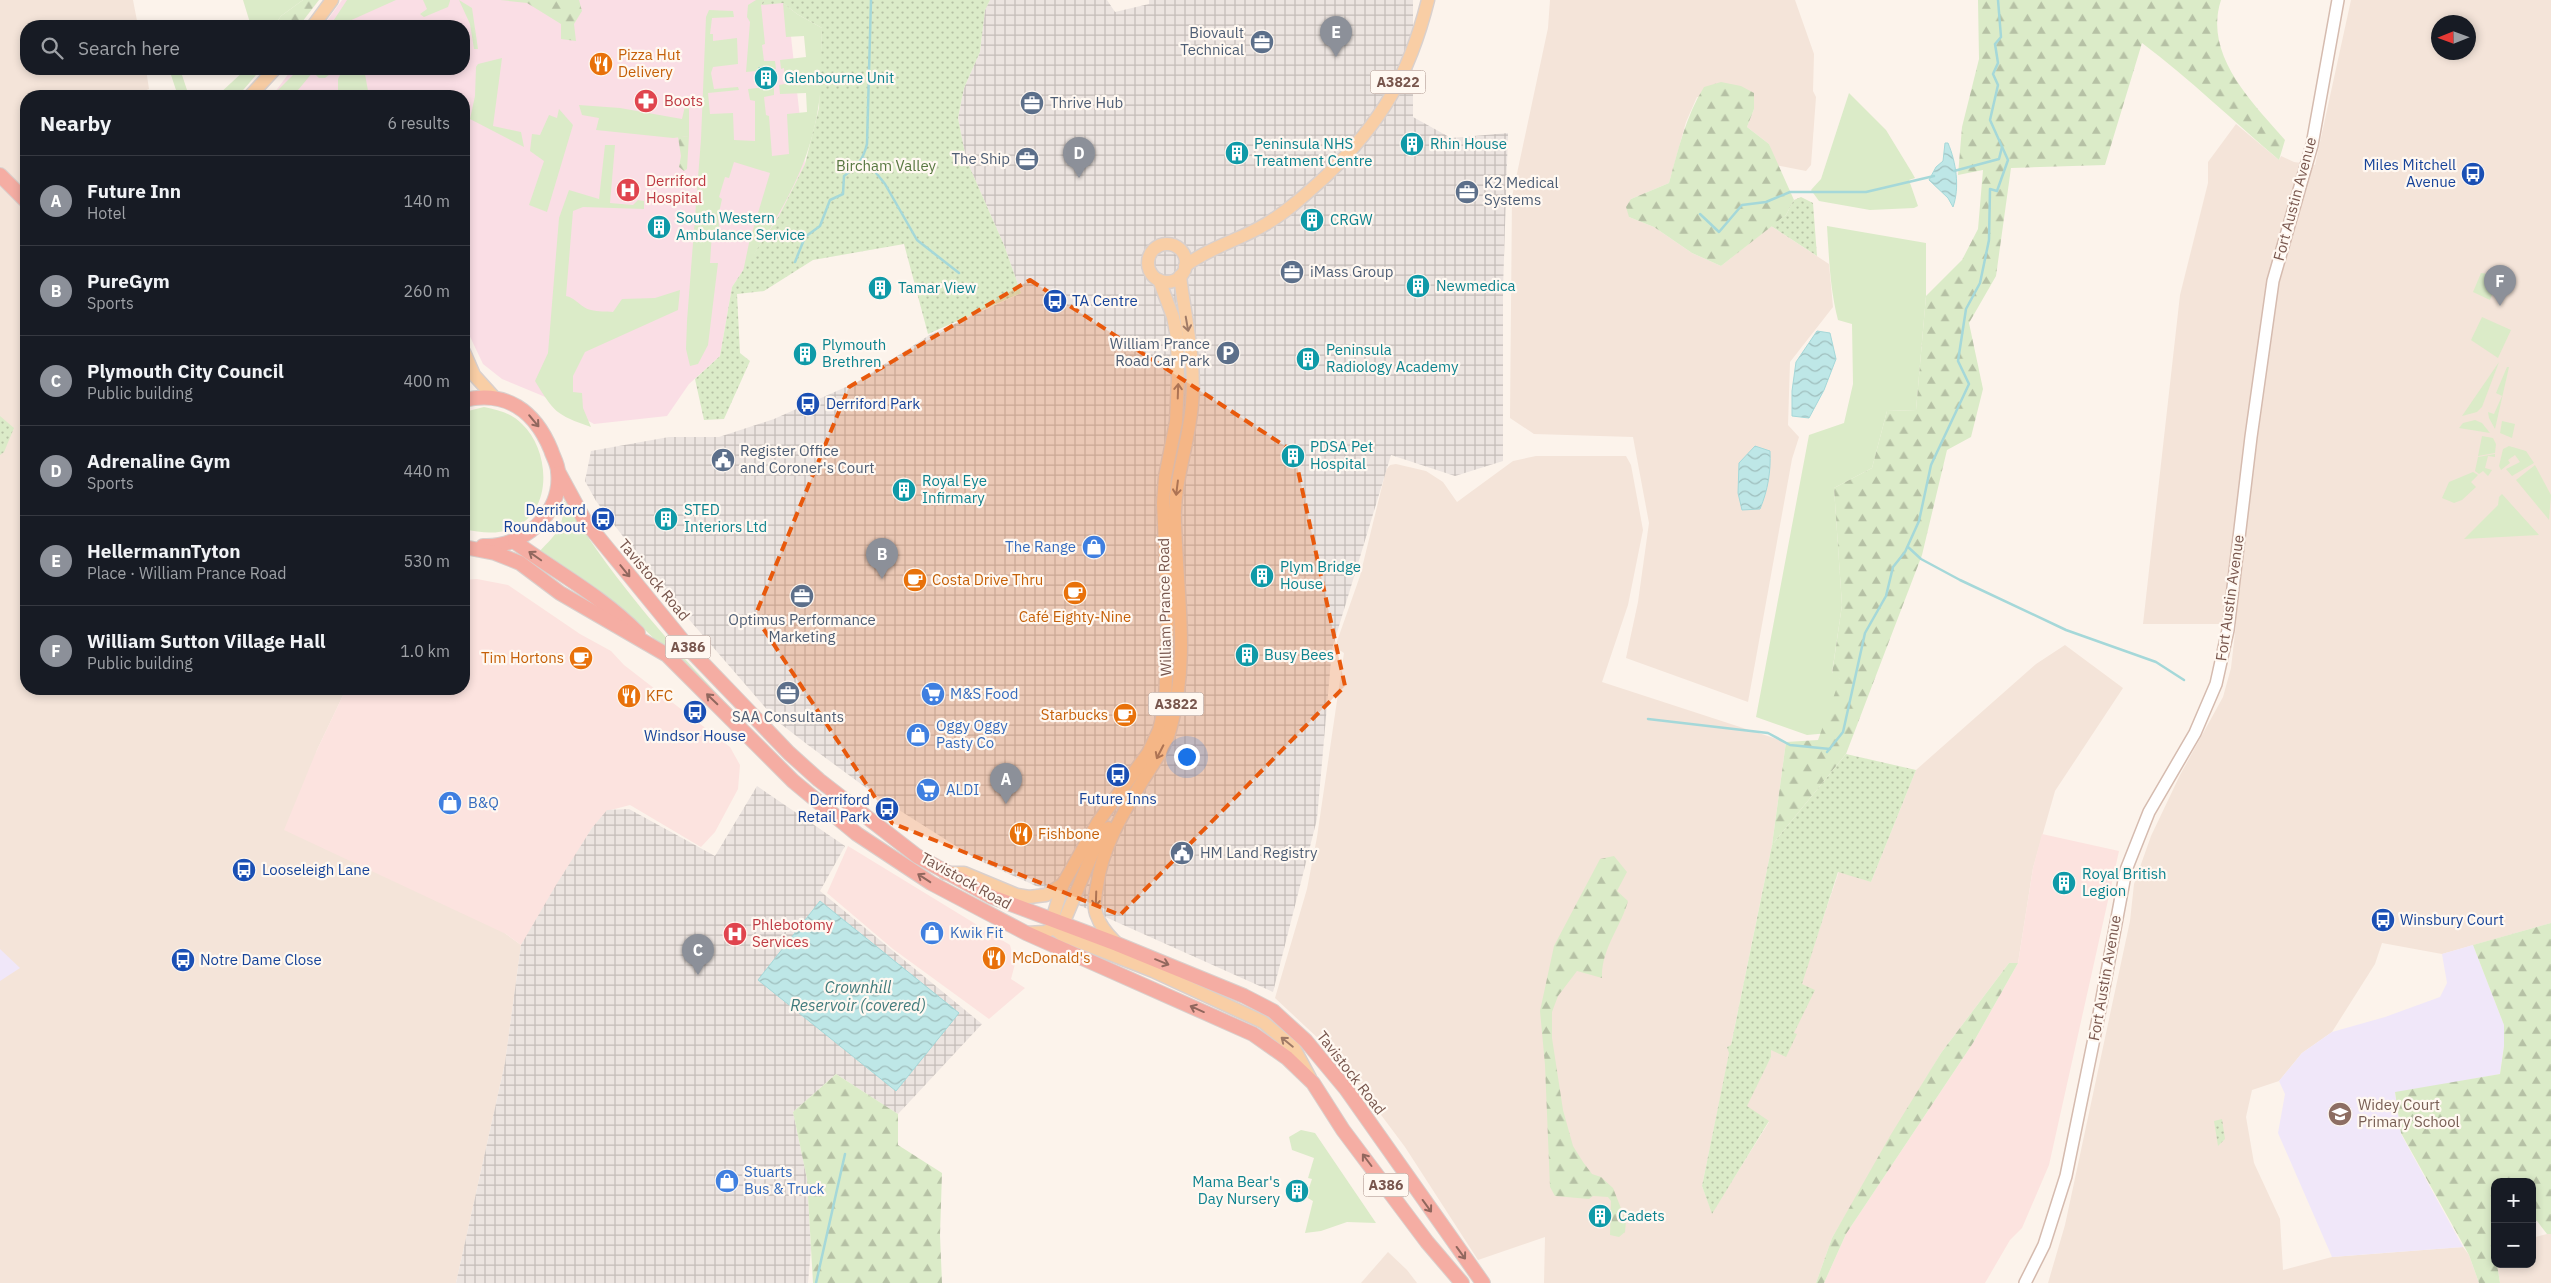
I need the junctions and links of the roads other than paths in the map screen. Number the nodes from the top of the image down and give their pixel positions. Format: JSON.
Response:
{"nodes":[{"id":1,"x":332,"y":0,"type":"edge"},
{"id":2,"x":1428,"y":0,"type":"edge"},
{"id":3,"x":2338,"y":0,"type":"edge"},
{"id":4,"x":317,"y":20,"type":"edge"},
{"id":5,"x":269,"y":75,"type":"edge"},
{"id":6,"x":256,"y":90,"type":"edge"},
{"id":7,"x":0,"y":175,"type":"edge"},
{"id":8,"x":20,"y":195,"type":"edge"},
{"id":9,"x":1212,"y":249,"type":"junction"},
{"id":10,"x":1182,"y":252,"type":"junction"},
{"id":11,"x":1183,"y":271,"type":"junction"},
{"id":12,"x":1159,"y":280,"type":"junction"},
{"id":13,"x":470,"y":366,"type":"edge"},
{"id":14,"x":493,"y":396,"type":"junction"},
{"id":15,"x":470,"y":399,"type":"edge"},
{"id":16,"x":559,"y":472,"type":"junction"},
{"id":17,"x":470,"y":540,"type":"edge"},
{"id":18,"x":514,"y":542,"type":"junction"},
{"id":19,"x":470,"y":548,"type":"edge"},
{"id":20,"x":647,"y":643,"type":"junction"},
{"id":21,"x":737,"y":699,"type":"junction"},
{"id":22,"x":789,"y":753,"type":"junction"},
{"id":23,"x":776,"y":762,"type":"junction"},
{"id":24,"x":1142,"y":782,"type":"junction"},
{"id":25,"x":945,"y":873,"type":"junction"},
{"id":26,"x":1063,"y":884,"type":"junction"},
{"id":27,"x":1058,"y":919,"type":"junction"},
{"id":28,"x":1026,"y":933,"type":"junction"},
{"id":29,"x":1117,"y":944,"type":"junction"},
{"id":30,"x":1313,"y":1083,"type":"junction"},
{"id":31,"x":1427,"y":1242,"type":"junction"},
{"id":32,"x":2036,"y":1263,"type":"junction"},
{"id":33,"x":1455,"y":1283,"type":"edge"},
{"id":34,"x":1462,"y":1283,"type":"edge"},
{"id":35,"x":1483,"y":1283,"type":"edge"},
{"id":36,"x":2020,"y":1283,"type":"edge"},
{"id":37,"x":2025,"y":1283,"type":"edge"}],
"edges":[{"from":1,"to":4,"type":"main road"},
{"from":2,"to":9,"type":"main road","number":"A3822"},
{"from":3,"to":32,"type":"main road","name":"Fort Austin Avenue"},
{"from":5,"to":6,"type":"main road"},
{"from":7,"to":8,"type":"highway"},
{"from":9,"to":10,"type":"main road","number":"A3822"},
{"from":9,"to":11,"type":"main road","number":"A3822"},
{"from":10,"to":11,"type":"main road","number":"A3822"},
{"from":10,"to":12,"type":"main road","number":"A3822"},
{"from":11,"to":12,"type":"main road","number":"A3822"},
{"from":11,"to":24,"type":"main road","name":"William Prance Road","number":"A3822","one_way":true},
{"from":26,"to":12,"type":"main road","name":"William Prance Road","number":"A3822","one_way":true},
{"from":13,"to":14,"type":"main road"},
{"from":14,"to":15,"type":"highway"},
{"from":14,"to":16,"type":"highway","one_way":true},
{"from":16,"to":18,"type":"highway"},
{"from":16,"to":21,"type":"highway","name":"Tavistock Road","number":"A386","one_way":true},
{"from":17,"to":18,"type":"highway"},
{"from":20,"to":18,"type":"highway","name":"Tavistock Road","number":"A386","one_way":true},
{"from":19,"to":20,"type":"highway","name":"Tavistock Road","number":"A386"},
{"from":23,"to":20,"type":"highway","name":"Tavistock Road","number":"A386","one_way":true},
{"from":21,"to":22,"type":"highway","name":"Tavistock Road","number":"A386"},
{"from":21,"to":23,"type":"highway","number":"A386"},
{"from":22,"to":23,"type":"highway"},
{"from":22,"to":25,"type":"highway","name":"Tavistock Road","number":"A386"},
{"from":28,"to":23,"type":"highway","name":"Tavistock Road","number":"A386","one_way":true},
{"from":24,"to":27,"type":"main road","name":"William Prance Road","number":"A3822"},
{"from":24,"to":29,"type":"main road","name":"William Prance Road","number":"A3822","one_way":true},
{"from":25,"to":26,"type":"main road"},
{"from":25,"to":27,"type":"highway","name":"Tavistock Road","number":"A386"},
{"from":26,"to":27,"type":"main road","name":"William Prance Road","number":"A3822"},
{"from":27,"to":28,"type":"main road"},
{"from":27,"to":29,"type":"highway","name":"Tavistock Road","number":"A386"},
{"from":30,"to":27,"type":"main road","name":"Tavistock Road","one_way":true},
{"from":30,"to":28,"type":"highway","name":"Tavistock Road","number":"A386","one_way":true},
{"from":29,"to":35,"type":"highway","name":"Tavistock Road","number":"A386","one_way":true},
{"from":31,"to":30,"type":"highway","name":"Tavistock Road","number":"A386","one_way":true},
{"from":31,"to":33,"type":"highway"},
{"from":31,"to":34,"type":"highway","name":"Tavistock Road","number":"A386"},
{"from":32,"to":36,"type":"main road","name":"Fort Austin Avenue"},
{"from":32,"to":37,"type":"main road","name":"Fort Austin Avenue"}]}
